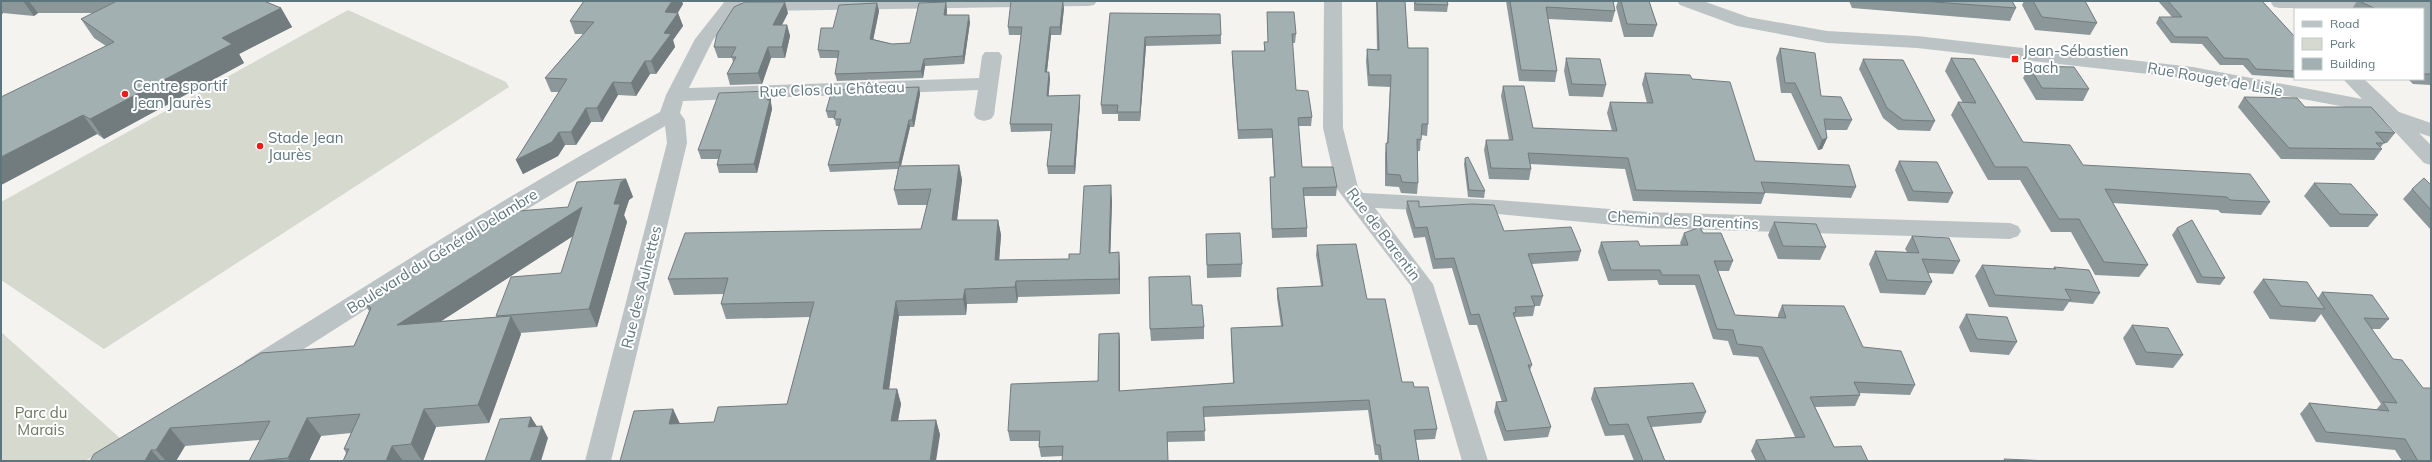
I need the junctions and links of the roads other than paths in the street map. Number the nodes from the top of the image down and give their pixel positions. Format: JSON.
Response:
{"nodes":[{"id":1,"x":1088,"y":1,"type":"edge"},
{"id":2,"x":1333,"y":1,"type":"edge"},
{"id":3,"x":1686,"y":1,"type":"edge"},
{"id":4,"x":2279,"y":2,"type":"edge"},
{"id":5,"x":732,"y":4,"type":"edge"},
{"id":6,"x":2431,"y":4,"type":"edge"},
{"id":7,"x":2294,"y":17,"type":"edge"},
{"id":8,"x":992,"y":56,"type":"dead end"},
{"id":9,"x":2354,"y":80,"type":"edge"},
{"id":10,"x":988,"y":84,"type":"junction"},
{"id":11,"x":673,"y":105,"type":"junction"},
{"id":12,"x":984,"y":115,"type":"dead end"},
{"id":13,"x":2391,"y":115,"type":"junction"},
{"id":14,"x":2431,"y":130,"type":"edge"},
{"id":15,"x":2431,"y":158,"type":"edge"},
{"id":16,"x":1357,"y":200,"type":"junction"},
{"id":17,"x":2010,"y":231,"type":"dead end"},
{"id":18,"x":234,"y":380,"type":"edge"},
{"id":19,"x":598,"y":461,"type":"edge"},
{"id":20,"x":1475,"y":461,"type":"edge"}],
"edges":[{"from":1,"to":5,"type":"street"},
{"from":2,"to":16,"type":"street","name":"Rue de Barentin"},
{"from":3,"to":13,"type":"street","name":"Rue Rouget de Lisle"},
{"from":4,"to":6,"type":"street"},
{"from":4,"to":7,"type":"street"},
{"from":5,"to":11,"type":"street"},
{"from":8,"to":10,"type":"street"},
{"from":9,"to":13,"type":"street"},
{"from":10,"to":11,"type":"street","name":"Rue Clos du Château"},
{"from":10,"to":12,"type":"street"},
{"from":11,"to":18,"type":"street","name":"Boulevard du Général Delambre"},
{"from":11,"to":19,"type":"street","name":"Rue des Aulnettes"},
{"from":13,"to":14,"type":"street","name":"Rue Rouget de Lisle"},
{"from":13,"to":15,"type":"street"},
{"from":16,"to":17,"type":"street","name":"Chemin des Barentins"},
{"from":16,"to":20,"type":"street","name":"Rue de Barentin"}]}
